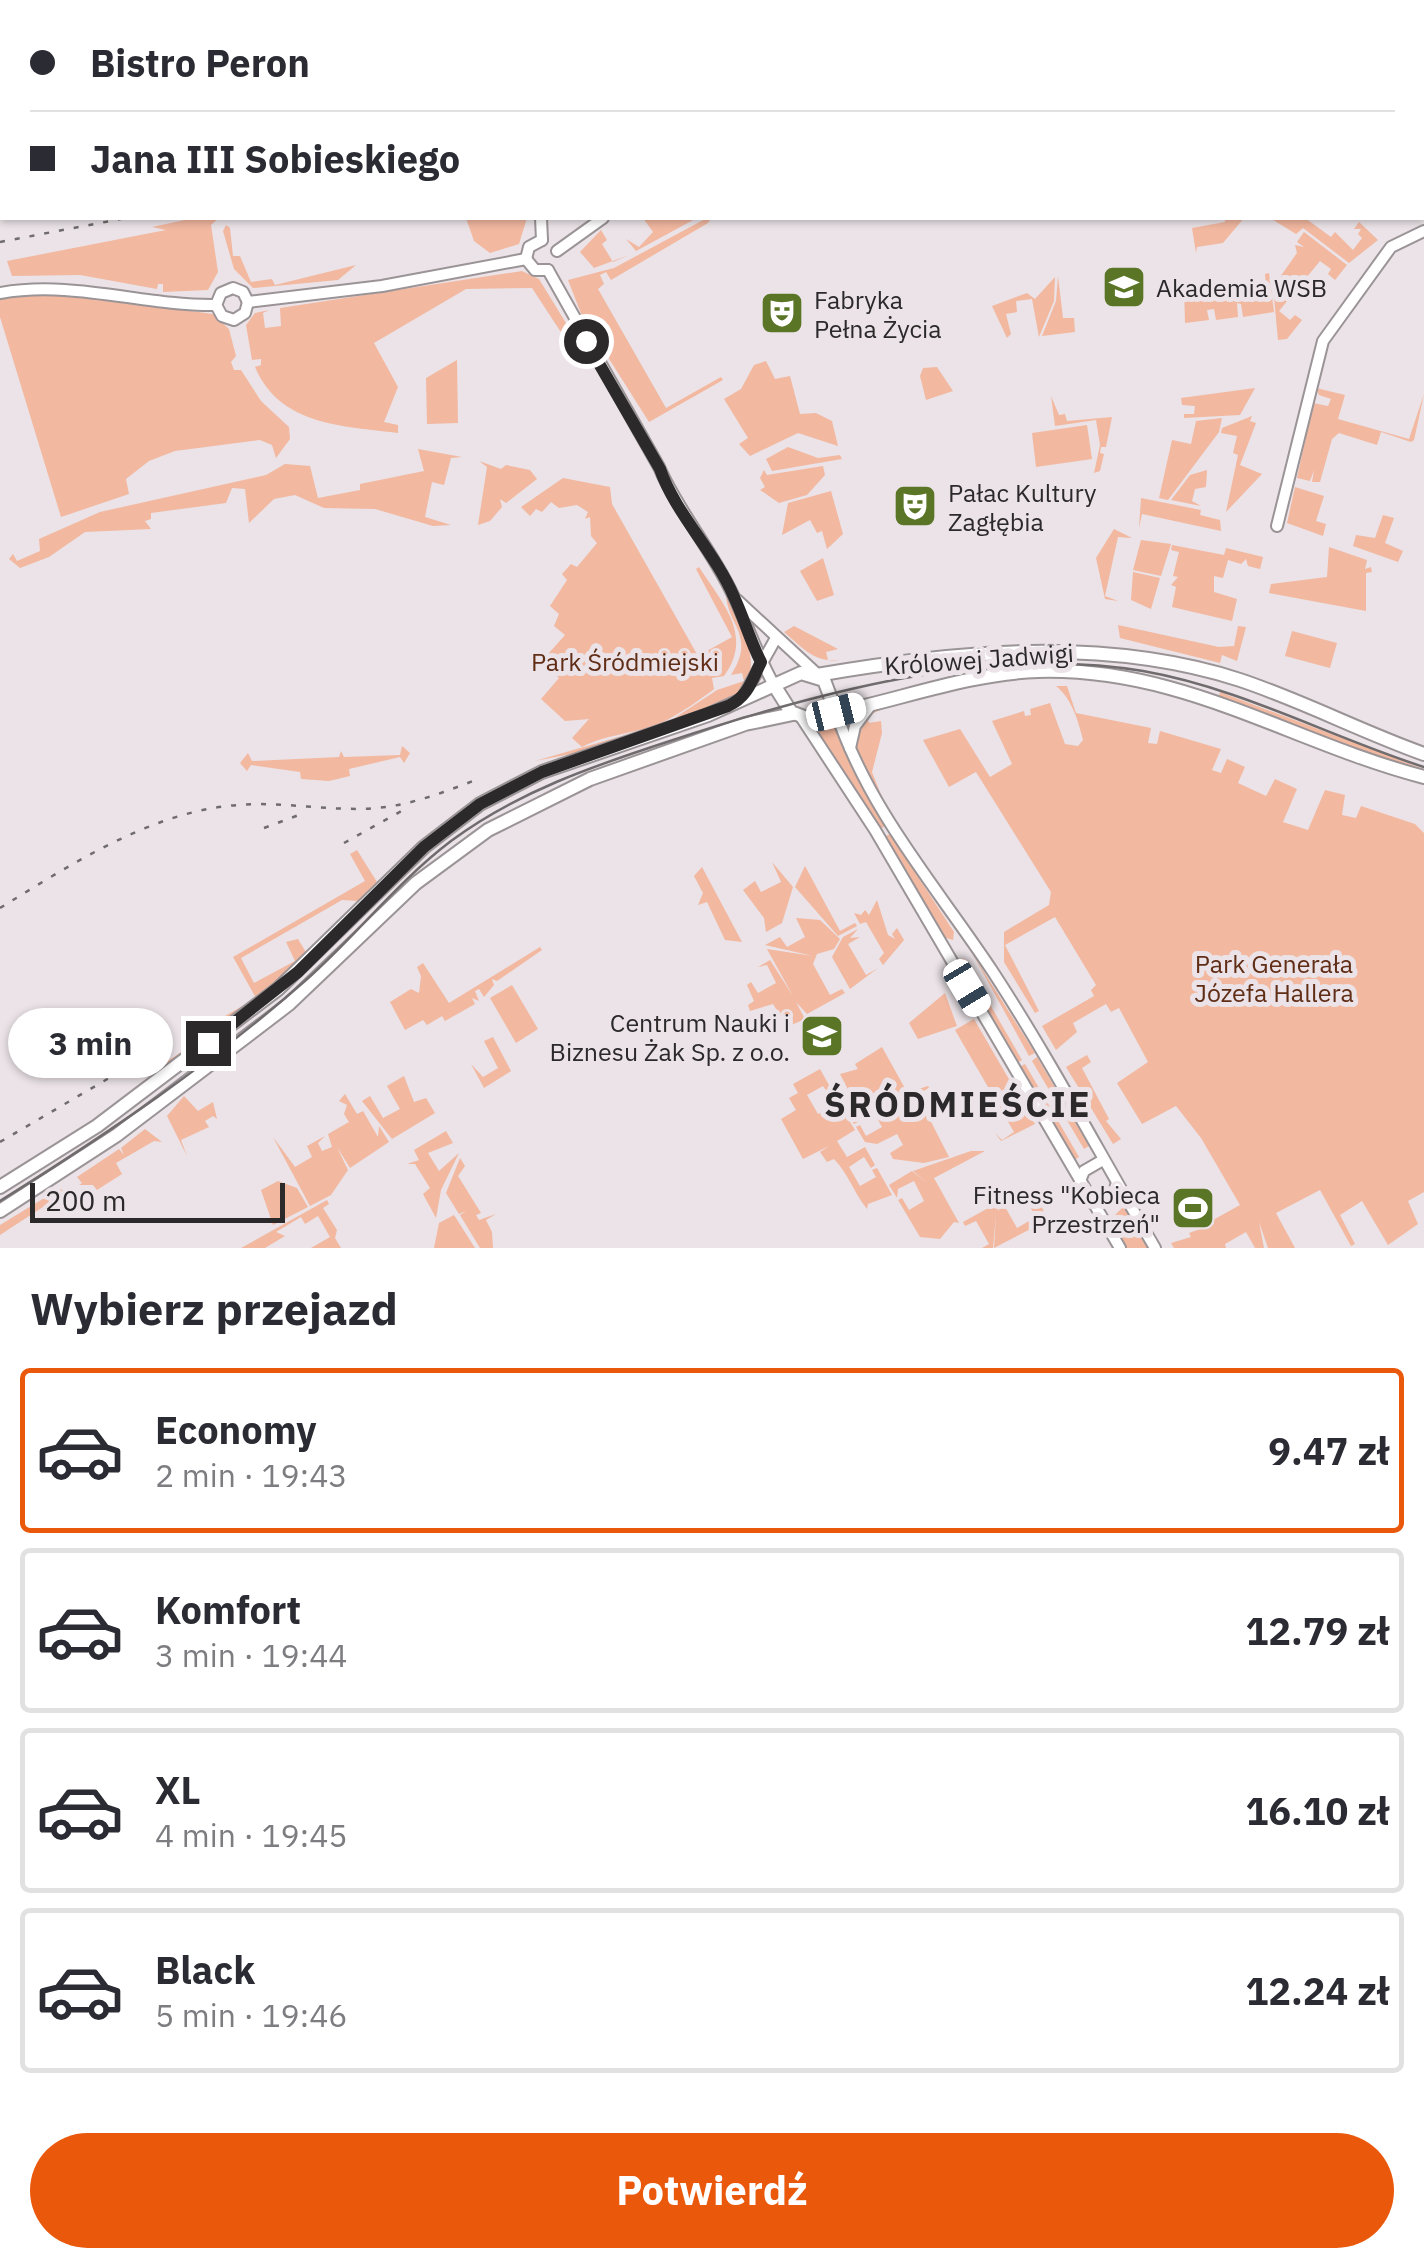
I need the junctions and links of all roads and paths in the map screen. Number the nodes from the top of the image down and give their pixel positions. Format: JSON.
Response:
{"nodes":[{"id":1,"x":541,"y":220,"type":"edge"},
{"id":2,"x":599,"y":220,"type":"edge"},
{"id":3,"x":1424,"y":231,"type":"edge"},
{"id":4,"x":542,"y":240,"type":"junction"},
{"id":5,"x":557,"y":251,"type":"junction"},
{"id":6,"x":526,"y":259,"type":"junction"},
{"id":7,"x":548,"y":270,"type":"junction"},
{"id":8,"x":0,"y":293,"type":"edge"},
{"id":9,"x":248,"y":302,"type":"junction"},
{"id":10,"x":216,"y":305,"type":"junction"},
{"id":11,"x":1278,"y":526,"type":"dead end"},
{"id":12,"x":734,"y":596,"type":"junction"},
{"id":13,"x":776,"y":638,"type":"junction"},
{"id":14,"x":761,"y":662,"type":"junction"},
{"id":15,"x":817,"y":674,"type":"junction"},
{"id":16,"x":774,"y":685,"type":"junction"},
{"id":17,"x":738,"y":702,"type":"junction"},
{"id":18,"x":876,"y":702,"type":"junction"},
{"id":19,"x":836,"y":712,"type":"junction"},
{"id":20,"x":797,"y":715,"type":"junction"},
{"id":21,"x":851,"y":754,"type":"junction"},
{"id":22,"x":1424,"y":754,"type":"edge"},
{"id":23,"x":1424,"y":776,"type":"edge"},
{"id":24,"x":1103,"y":1160,"type":"junction"},
{"id":25,"x":1080,"y":1181,"type":"junction"},
{"id":26,"x":1117,"y":1183,"type":"junction"},
{"id":27,"x":0,"y":1187,"type":"edge"},
{"id":28,"x":1094,"y":1204,"type":"junction"},
{"id":29,"x":0,"y":1211,"type":"edge"},
{"id":30,"x":1120,"y":1248,"type":"edge"},
{"id":31,"x":1155,"y":1248,"type":"edge"}],
"edges":[{"from":1,"to":4,"type":"street"},
{"from":2,"to":5,"type":"street"},
{"from":3,"to":11,"type":"street"},
{"from":4,"to":5,"type":"street"},
{"from":4,"to":6,"type":"street"},
{"from":5,"to":7,"type":"street"},
{"from":6,"to":7,"type":"street"},
{"from":6,"to":9,"type":"street"},
{"from":7,"to":12,"type":"street"},
{"from":8,"to":10,"type":"street"},
{"from":9,"to":10,"type":"street"},
{"from":9,"to":10,"type":"street"},
{"from":12,"to":13,"type":"street"},
{"from":12,"to":14,"type":"street"},
{"from":13,"to":14,"type":"street"},
{"from":13,"to":15,"type":"street"},
{"from":14,"to":16,"type":"street"},
{"from":14,"to":17,"type":"street"},
{"from":15,"to":16,"type":"main road","name":"Królowej Jadwigi"},
{"from":15,"to":19,"type":"main road"},
{"from":15,"to":22,"type":"main road","name":"Królowej Jadwigi"},
{"from":16,"to":17,"type":"main road","name":"Królowej Jadwigi"},
{"from":16,"to":20,"type":"main road"},
{"from":17,"to":27,"type":"main road","name":"Królowej Jadwigi"},
{"from":18,"to":19,"type":"main road","name":"Królowej Jadwigi"},
{"from":18,"to":21,"type":"street"},
{"from":18,"to":23,"type":"main road","name":"Królowej Jadwigi"},
{"from":19,"to":20,"type":"main road","name":"Królowej Jadwigi"},
{"from":19,"to":21,"type":"street"},
{"from":20,"to":25,"type":"street"},
{"from":20,"to":29,"type":"main road","name":"Królowej Jadwigi"},
{"from":21,"to":24,"type":"street"},
{"from":24,"to":25,"type":"street"},
{"from":24,"to":26,"type":"street"},
{"from":25,"to":28,"type":"street"},
{"from":26,"to":28,"type":"street"},
{"from":26,"to":31,"type":"street"},
{"from":28,"to":30,"type":"street"}]}
